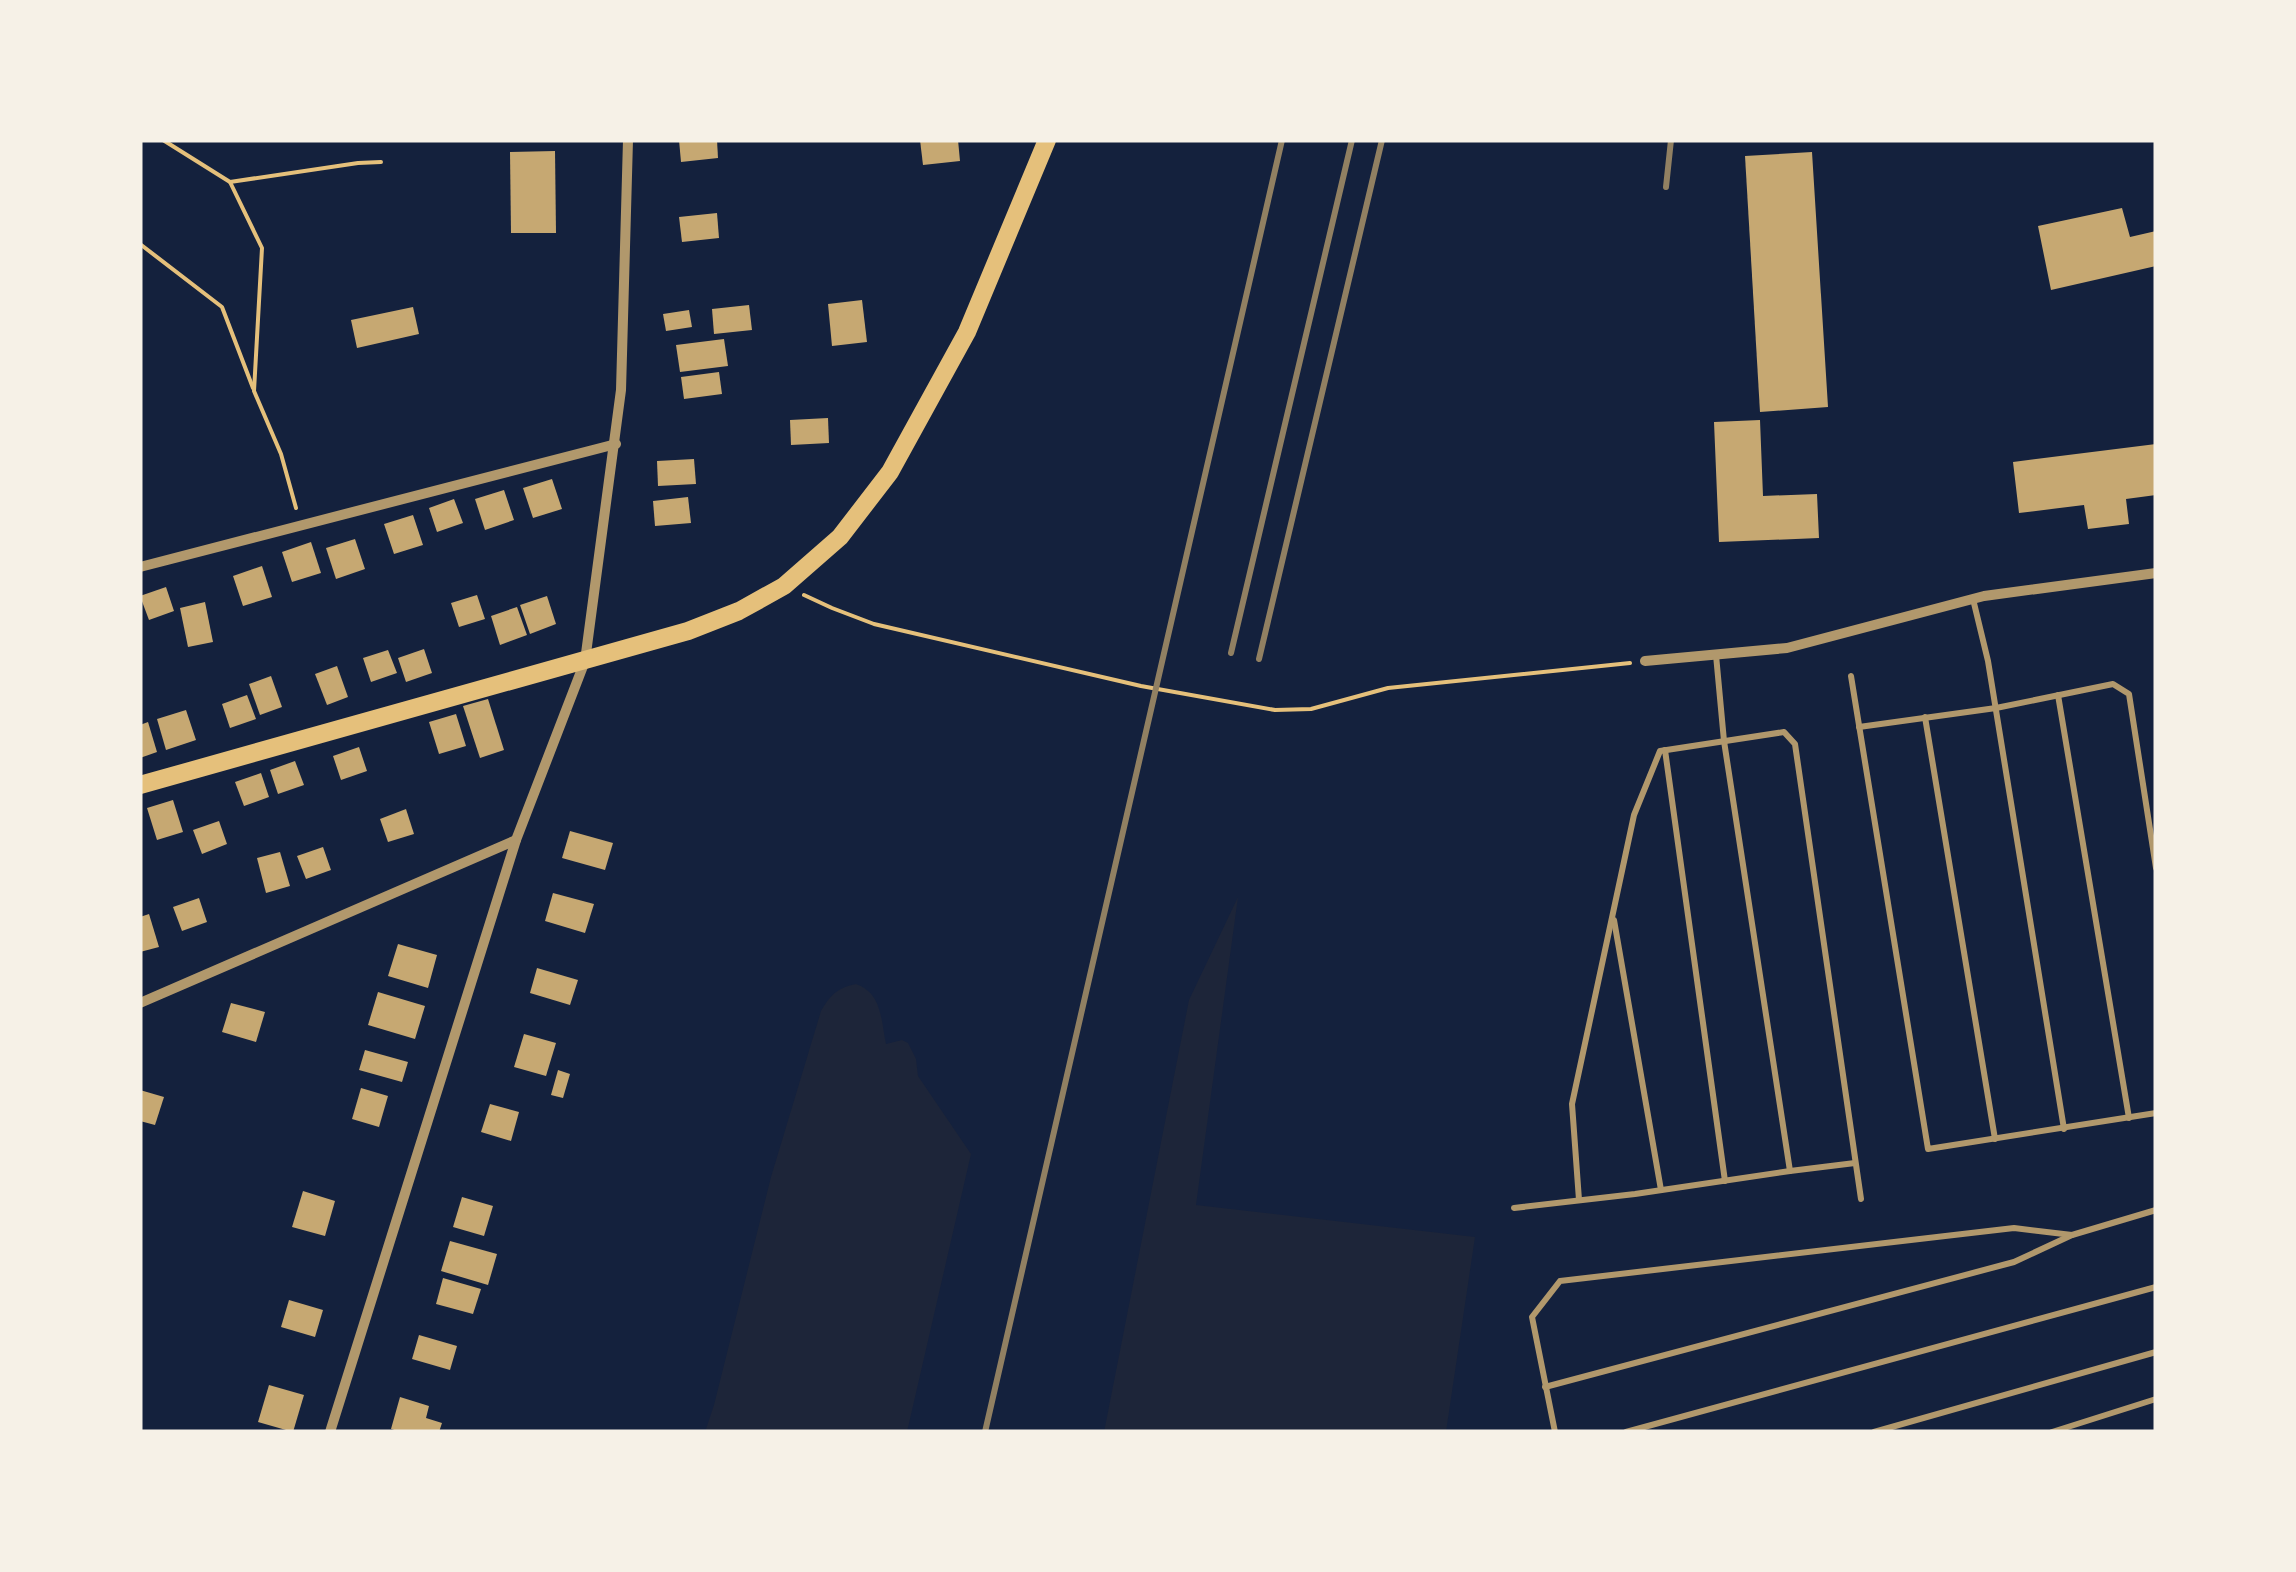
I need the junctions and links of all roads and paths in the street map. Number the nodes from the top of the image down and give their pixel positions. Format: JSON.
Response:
{"nodes":[{"id":1,"x":163,"y":140,"type":"edge"},
{"id":2,"x":628,"y":140,"type":"edge"},
{"id":3,"x":1047,"y":140,"type":"edge"},
{"id":4,"x":381,"y":162,"type":"dead end"},
{"id":5,"x":230,"y":182,"type":"junction"},
{"id":6,"x":140,"y":244,"type":"edge"},
{"id":7,"x":254,"y":392,"type":"junction"},
{"id":8,"x":616,"y":444,"type":"junction"},
{"id":9,"x":301,"y":526,"type":"junction"},
{"id":10,"x":140,"y":567,"type":"edge"},
{"id":11,"x":2156,"y":572,"type":"edge"},
{"id":12,"x":784,"y":586,"type":"junction"},
{"id":13,"x":1973,"y":599,"type":"junction"},
{"id":14,"x":1716,"y":655,"type":"junction"},
{"id":15,"x":1645,"y":661,"type":"joint"},
{"id":16,"x":585,"y":662,"type":"junction"},
{"id":17,"x":1851,"y":676,"type":"dead end"},
{"id":18,"x":2058,"y":695,"type":"junction"},
{"id":19,"x":1996,"y":708,"type":"junction"},
{"id":20,"x":1925,"y":717,"type":"junction"},
{"id":21,"x":1859,"y":726,"type":"junction"},
{"id":22,"x":1724,"y":740,"type":"junction"},
{"id":23,"x":1665,"y":750,"type":"junction"},
{"id":24,"x":140,"y":784,"type":"edge"},
{"id":25,"x":516,"y":840,"type":"junction"},
{"id":26,"x":2156,"y":868,"type":"edge"},
{"id":27,"x":1613,"y":914,"type":"junction"},
{"id":28,"x":140,"y":1003,"type":"edge"},
{"id":29,"x":2156,"y":1113,"type":"edge"},
{"id":30,"x":2129,"y":1118,"type":"junction"},
{"id":31,"x":2064,"y":1129,"type":"junction"},
{"id":32,"x":1995,"y":1139,"type":"junction"},
{"id":33,"x":1855,"y":1164,"type":"junction"},
{"id":34,"x":1790,"y":1171,"type":"junction"},
{"id":35,"x":1725,"y":1180,"type":"junction"},
{"id":36,"x":1661,"y":1190,"type":"junction"},
{"id":37,"x":1860,"y":1199,"type":"dead end"},
{"id":38,"x":1579,"y":1200,"type":"junction"},
{"id":39,"x":1514,"y":1208,"type":"dead end"},
{"id":40,"x":2156,"y":1210,"type":"edge"},
{"id":41,"x":2072,"y":1234,"type":"junction"},
{"id":42,"x":2156,"y":1287,"type":"edge"},
{"id":43,"x":2156,"y":1352,"type":"edge"},
{"id":44,"x":1545,"y":1387,"type":"junction"},
{"id":45,"x":2156,"y":1399,"type":"edge"},
{"id":46,"x":330,"y":1432,"type":"edge"},
{"id":47,"x":1555,"y":1432,"type":"edge"},
{"id":48,"x":1626,"y":1432,"type":"edge"},
{"id":49,"x":1874,"y":1432,"type":"edge"},
{"id":50,"x":2052,"y":1432,"type":"edge"}],
"edges":[{"from":1,"to":5,"type":"path"},
{"from":2,"to":8,"type":"street"},
{"from":3,"to":12,"type":"main road"},
{"from":4,"to":5,"type":"path"},
{"from":5,"to":7,"type":"path"},
{"from":6,"to":7,"type":"path"},
{"from":7,"to":9,"type":"path"},
{"from":8,"to":9,"type":"street"},
{"from":8,"to":16,"type":"street"},
{"from":9,"to":10,"type":"street"},
{"from":11,"to":13,"type":"street"},
{"from":12,"to":15,"type":"path"},
{"from":12,"to":16,"type":"main road"},
{"from":13,"to":14,"type":"street"},
{"from":13,"to":19,"type":"lane"},
{"from":14,"to":15,"type":"street"},
{"from":14,"to":22,"type":"lane"},
{"from":16,"to":24,"type":"main road"},
{"from":16,"to":25,"type":"street"},
{"from":17,"to":21,"type":"lane"},
{"from":18,"to":19,"type":"lane"},
{"from":18,"to":26,"type":"lane"},
{"from":18,"to":30,"type":"lane"},
{"from":19,"to":20,"type":"lane"},
{"from":19,"to":31,"type":"lane"},
{"from":20,"to":21,"type":"lane"},
{"from":20,"to":32,"type":"lane"},
{"from":21,"to":32,"type":"lane"},
{"from":22,"to":23,"type":"lane"},
{"from":22,"to":33,"type":"lane"},
{"from":22,"to":34,"type":"lane"},
{"from":23,"to":27,"type":"lane"},
{"from":23,"to":35,"type":"lane"},
{"from":25,"to":28,"type":"street"},
{"from":25,"to":46,"type":"street"},
{"from":27,"to":36,"type":"lane"},
{"from":27,"to":38,"type":"lane"},
{"from":29,"to":30,"type":"lane"},
{"from":30,"to":31,"type":"lane"},
{"from":31,"to":32,"type":"lane"},
{"from":33,"to":34,"type":"lane"},
{"from":33,"to":37,"type":"lane"},
{"from":34,"to":35,"type":"lane"},
{"from":35,"to":36,"type":"lane"},
{"from":36,"to":38,"type":"lane"},
{"from":38,"to":39,"type":"lane"},
{"from":40,"to":41,"type":"lane"},
{"from":41,"to":44,"type":"lane"},
{"from":41,"to":44,"type":"lane"},
{"from":42,"to":48,"type":"lane"},
{"from":43,"to":49,"type":"lane"},
{"from":44,"to":47,"type":"lane"},
{"from":45,"to":50,"type":"lane"}]}
